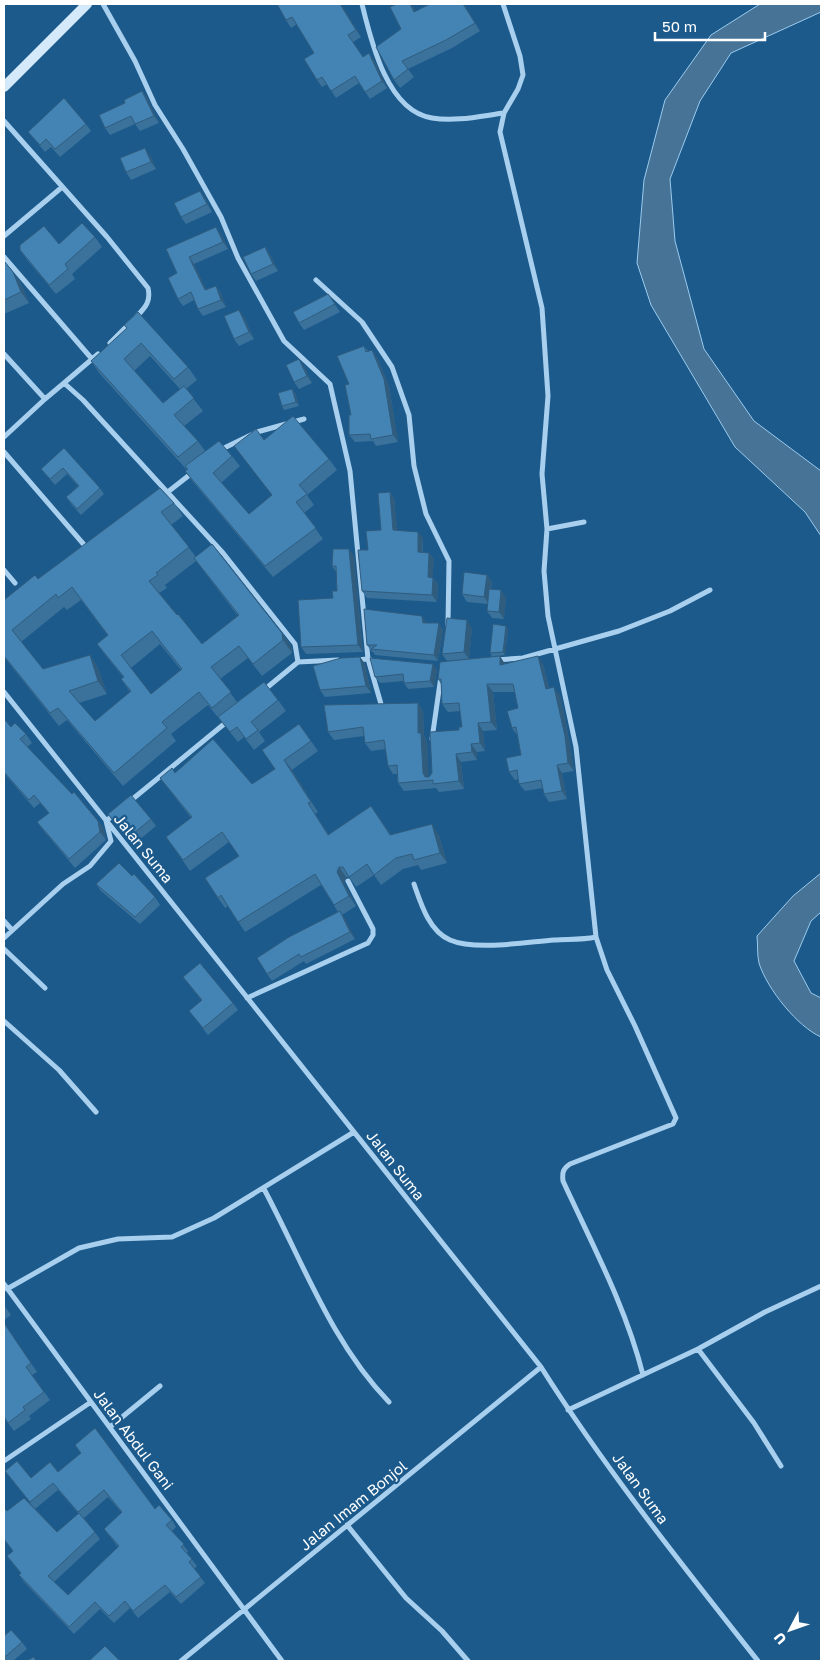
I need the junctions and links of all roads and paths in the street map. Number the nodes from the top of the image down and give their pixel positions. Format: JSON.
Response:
{"nodes":[{"id":1,"x":87,"y":4,"type":"edge"},
{"id":2,"x":103,"y":4,"type":"edge"},
{"id":3,"x":362,"y":4,"type":"edge"},
{"id":4,"x":503,"y":4,"type":"edge"},
{"id":5,"x":4,"y":87,"type":"edge"},
{"id":6,"x":504,"y":113,"type":"junction"},
{"id":7,"x":4,"y":121,"type":"edge"},
{"id":8,"x":61,"y":188,"type":"junction"},
{"id":9,"x":4,"y":236,"type":"edge"},
{"id":10,"x":4,"y":257,"type":"edge"},
{"id":11,"x":316,"y":280,"type":"dead end"},
{"id":12,"x":4,"y":354,"type":"edge"},
{"id":13,"x":92,"y":360,"type":"junction"},
{"id":14,"x":64,"y":382,"type":"junction"},
{"id":15,"x":44,"y":399,"type":"junction"},
{"id":16,"x":304,"y":419,"type":"dead end"},
{"id":17,"x":4,"y":437,"type":"edge"},
{"id":18,"x":4,"y":452,"type":"edge"},
{"id":19,"x":215,"y":454,"type":"edge"},
{"id":20,"x":196,"y":469,"type":"edge"},
{"id":21,"x":169,"y":491,"type":"junction"},
{"id":22,"x":584,"y":522,"type":"dead end"},
{"id":23,"x":547,"y":529,"type":"junction"},
{"id":24,"x":86,"y":547,"type":"edge"},
{"id":25,"x":4,"y":570,"type":"edge"},
{"id":26,"x":15,"y":583,"type":"dead end"},
{"id":27,"x":710,"y":590,"type":"dead end"},
{"id":28,"x":448,"y":629,"type":"edge"},
{"id":29,"x":556,"y":647,"type":"junction"},
{"id":30,"x":368,"y":659,"type":"junction"},
{"id":31,"x":377,"y":660,"type":"edge"},
{"id":32,"x":486,"y":661,"type":"edge"},
{"id":33,"x":298,"y":662,"type":"junction"},
{"id":34,"x":442,"y":666,"type":"edge"},
{"id":35,"x":4,"y":692,"type":"edge"},
{"id":36,"x":262,"y":692,"type":"edge"},
{"id":37,"x":381,"y":704,"type":"edge"},
{"id":38,"x":234,"y":716,"type":"edge"},
{"id":39,"x":432,"y":744,"type":"edge"},
{"id":40,"x":106,"y":821,"type":"junction"},
{"id":41,"x":348,"y":881,"type":"edge"},
{"id":42,"x":414,"y":884,"type":"dead end"},
{"id":43,"x":4,"y":921,"type":"edge"},
{"id":44,"x":12,"y":930,"type":"junction"},
{"id":45,"x":596,"y":936,"type":"junction"},
{"id":46,"x":4,"y":938,"type":"edge"},
{"id":47,"x":4,"y":949,"type":"edge"},
{"id":48,"x":45,"y":988,"type":"dead end"},
{"id":49,"x":247,"y":998,"type":"junction"},
{"id":50,"x":4,"y":1021,"type":"edge"},
{"id":51,"x":96,"y":1112,"type":"dead end"},
{"id":52,"x":354,"y":1132,"type":"junction"},
{"id":53,"x":264,"y":1189,"type":"junction"},
{"id":54,"x":821,"y":1286,"type":"edge"},
{"id":55,"x":6,"y":1287,"type":"edge"},
{"id":56,"x":698,"y":1349,"type":"junction"},
{"id":57,"x":541,"y":1367,"type":"junction"},
{"id":58,"x":643,"y":1375,"type":"junction"},
{"id":59,"x":160,"y":1386,"type":"dead end"},
{"id":60,"x":91,"y":1402,"type":"junction"},
{"id":61,"x":389,"y":1402,"type":"dead end"},
{"id":62,"x":568,"y":1410,"type":"junction"},
{"id":63,"x":110,"y":1427,"type":"junction"},
{"id":64,"x":4,"y":1461,"type":"edge"},
{"id":65,"x":781,"y":1466,"type":"dead end"},
{"id":66,"x":347,"y":1525,"type":"junction"},
{"id":67,"x":245,"y":1609,"type":"junction"},
{"id":68,"x":180,"y":1661,"type":"edge"},
{"id":69,"x":282,"y":1661,"type":"edge"},
{"id":70,"x":468,"y":1661,"type":"edge"},
{"id":71,"x":758,"y":1661,"type":"edge"}],
"edges":[{"from":1,"to":5,"type":"street"},
{"from":2,"to":30,"type":"street"},
{"from":3,"to":6,"type":"street"},
{"from":4,"to":6,"type":"street"},
{"from":6,"to":23,"type":"street"},
{"from":7,"to":8,"type":"street"},
{"from":8,"to":9,"type":"street"},
{"from":8,"to":13,"type":"street"},
{"from":10,"to":13,"type":"street"},
{"from":11,"to":28,"type":"street"},
{"from":12,"to":15,"type":"street"},
{"from":13,"to":14,"type":"street"},
{"from":14,"to":15,"type":"street"},
{"from":14,"to":21,"type":"street"},
{"from":15,"to":17,"type":"street"},
{"from":16,"to":19,"type":"street"},
{"from":18,"to":24,"type":"street"},
{"from":20,"to":21,"type":"street"},
{"from":21,"to":33,"type":"street"},
{"from":22,"to":23,"type":"street"},
{"from":23,"to":29,"type":"street"},
{"from":25,"to":26,"type":"street"},
{"from":27,"to":29,"type":"street"},
{"from":29,"to":32,"type":"street"},
{"from":29,"to":45,"type":"street"},
{"from":30,"to":31,"type":"street"},
{"from":30,"to":33,"type":"street"},
{"from":30,"to":37,"type":"street"},
{"from":33,"to":36,"type":"street"},
{"from":34,"to":39,"type":"street"},
{"from":35,"to":40,"type":"street","name":"Jalan Suma"},
{"from":38,"to":40,"type":"street"},
{"from":40,"to":44,"type":"street"},
{"from":40,"to":49,"type":"street","name":"Jalan Suma"},
{"from":41,"to":49,"type":"street"},
{"from":42,"to":45,"type":"street"},
{"from":43,"to":44,"type":"street"},
{"from":44,"to":46,"type":"street"},
{"from":45,"to":58,"type":"street"},
{"from":47,"to":48,"type":"street"},
{"from":49,"to":52,"type":"street","name":"Jalan Suma"},
{"from":50,"to":51,"type":"street"},
{"from":52,"to":53,"type":"street"},
{"from":52,"to":57,"type":"street","name":"Jalan Suma"},
{"from":53,"to":55,"type":"street"},
{"from":53,"to":61,"type":"street"},
{"from":54,"to":56,"type":"street"},
{"from":55,"to":60,"type":"street","name":"Jalan Abdul Gani"},
{"from":56,"to":58,"type":"street"},
{"from":56,"to":65,"type":"street"},
{"from":57,"to":62,"type":"street","name":"Jalan Suma"},
{"from":57,"to":66,"type":"street","name":"Jalan Imam Bonjol"},
{"from":58,"to":62,"type":"street"},
{"from":59,"to":63,"type":"street"},
{"from":60,"to":63,"type":"street","name":"Jalan Abdul Gani"},
{"from":60,"to":64,"type":"street"},
{"from":62,"to":71,"type":"street","name":"Jalan Suma"},
{"from":63,"to":67,"type":"street","name":"Jalan Abdul Gani"},
{"from":66,"to":67,"type":"street","name":"Jalan Imam Bonjol"},
{"from":66,"to":70,"type":"street"},
{"from":67,"to":68,"type":"street","name":"Jalan Imam Bonjol"},
{"from":67,"to":69,"type":"street","name":"Jalan Abdul Gani"}]}
